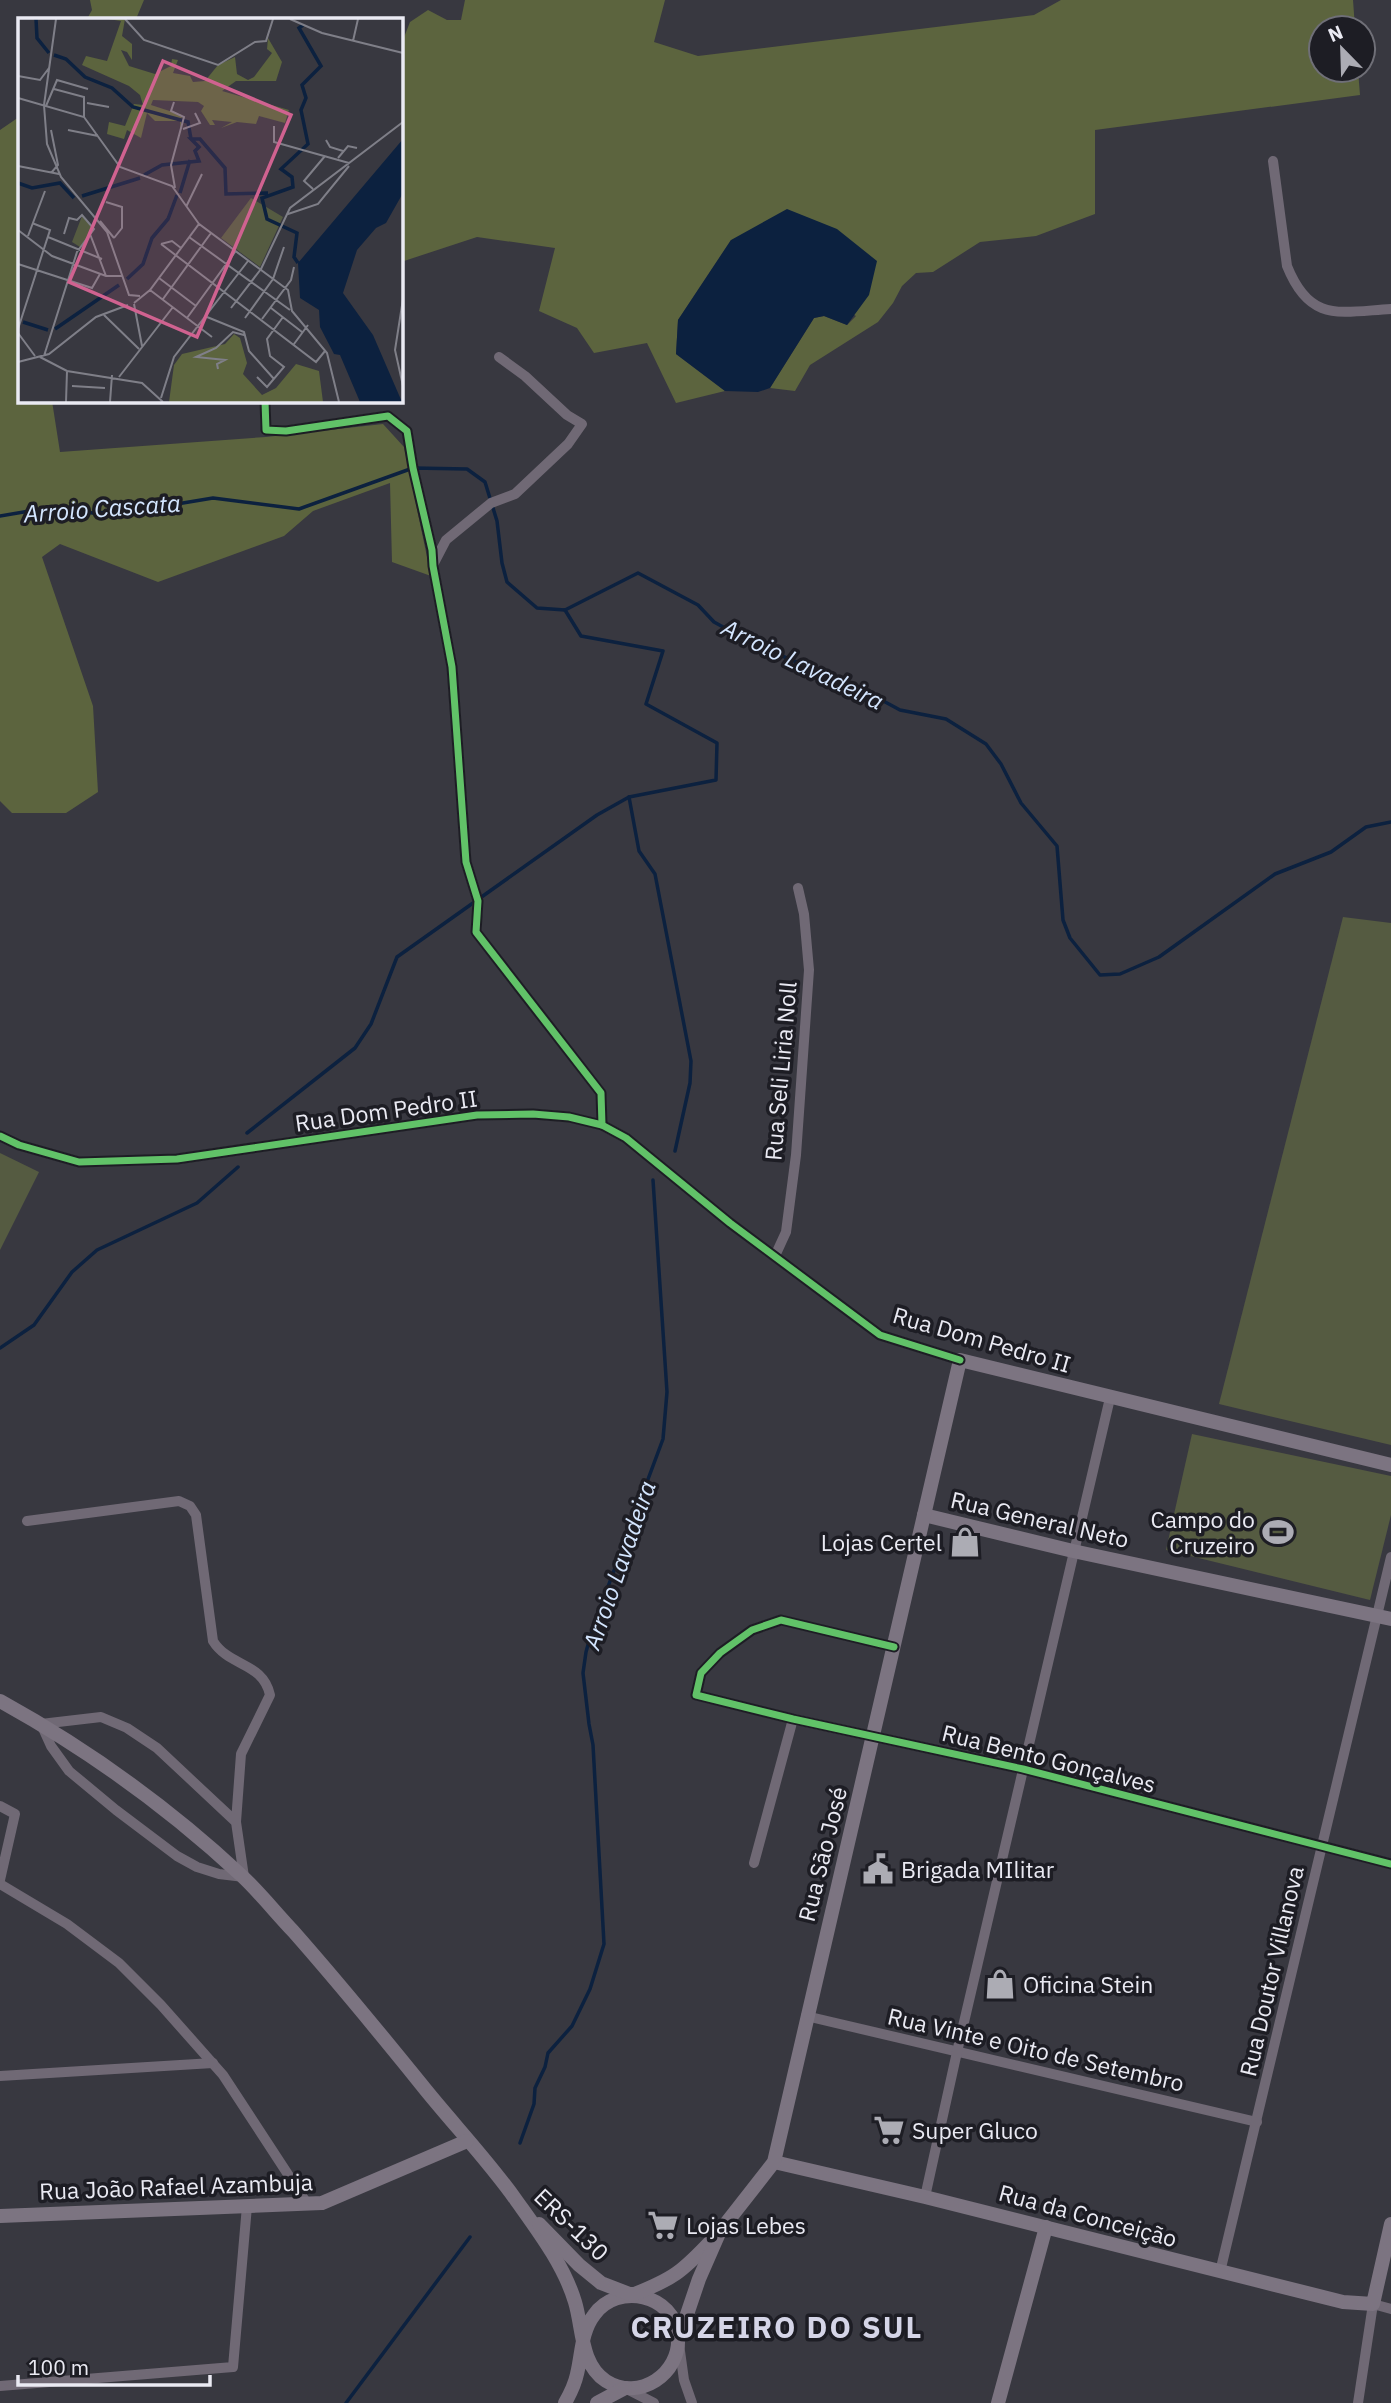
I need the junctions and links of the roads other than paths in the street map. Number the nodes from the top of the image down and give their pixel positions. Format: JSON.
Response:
{"nodes":[{"id":1,"x":1273,"y":161,"type":"dead end"},
{"id":2,"x":1391,"y":309,"type":"edge"},
{"id":3,"x":499,"y":357,"type":"dead end"},
{"id":4,"x":265,"y":402,"type":"edge"},
{"id":5,"x":433,"y":566,"type":"junction"},
{"id":6,"x":798,"y":888,"type":"dead end"},
{"id":7,"x":602,"y":1125,"type":"junction"},
{"id":8,"x":0,"y":1136,"type":"edge"},
{"id":9,"x":775,"y":1256,"type":"junction"},
{"id":10,"x":960,"y":1360,"type":"junction"},
{"id":11,"x":1110,"y":1398,"type":"junction"},
{"id":12,"x":1391,"y":1465,"type":"edge"},
{"id":13,"x":924,"y":1515,"type":"junction"},
{"id":14,"x":27,"y":1521,"type":"dead end"},
{"id":15,"x":1073,"y":1551,"type":"junction"},
{"id":16,"x":1391,"y":1557,"type":"edge"},
{"id":17,"x":1384,"y":1618,"type":"edge"},
{"id":18,"x":894,"y":1647,"type":"junction"},
{"id":19,"x":0,"y":1701,"type":"edge"},
{"id":20,"x":793,"y":1719,"type":"junction"},
{"id":21,"x":41,"y":1724,"type":"junction"},
{"id":22,"x":874,"y":1737,"type":"junction"},
{"id":23,"x":1023,"y":1769,"type":"junction"},
{"id":24,"x":0,"y":1806,"type":"edge"},
{"id":25,"x":236,"y":1822,"type":"junction"},
{"id":26,"x":1321,"y":1848,"type":"junction"},
{"id":27,"x":754,"y":1863,"type":"dead end"},
{"id":28,"x":1391,"y":1864,"type":"edge"},
{"id":29,"x":244,"y":1877,"type":"junction"},
{"id":30,"x":0,"y":1882,"type":"edge"},
{"id":31,"x":806,"y":2016,"type":"junction"},
{"id":32,"x":957,"y":2052,"type":"junction"},
{"id":33,"x":213,"y":2063,"type":"junction"},
{"id":34,"x":0,"y":2076,"type":"edge"},
{"id":35,"x":1257,"y":2122,"type":"junction"},
{"id":36,"x":467,"y":2141,"type":"junction"},
{"id":37,"x":774,"y":2162,"type":"junction"},
{"id":38,"x":925,"y":2197,"type":"junction"},
{"id":39,"x":515,"y":2199,"type":"junction"},
{"id":40,"x":309,"y":2205,"type":"junction"},
{"id":41,"x":247,"y":2206,"type":"junction"},
{"id":42,"x":0,"y":2216,"type":"edge"},
{"id":43,"x":1391,"y":2224,"type":"edge"},
{"id":44,"x":1046,"y":2227,"type":"junction"},
{"id":45,"x":720,"y":2231,"type":"junction"},
{"id":46,"x":1220,"y":2273,"type":"junction"},
{"id":47,"x":632,"y":2295,"type":"junction"},
{"id":48,"x":1373,"y":2304,"type":"junction"},
{"id":49,"x":1391,"y":2309,"type":"edge"},
{"id":50,"x":584,"y":2338,"type":"junction"},
{"id":51,"x":679,"y":2338,"type":"junction"},
{"id":52,"x":0,"y":2386,"type":"edge"},
{"id":53,"x":625,"y":2388,"type":"junction"},
{"id":54,"x":565,"y":2403,"type":"edge"},
{"id":55,"x":597,"y":2403,"type":"edge"},
{"id":56,"x":654,"y":2403,"type":"edge"},
{"id":57,"x":692,"y":2403,"type":"edge"},
{"id":58,"x":998,"y":2403,"type":"edge"},
{"id":59,"x":1357,"y":2403,"type":"edge"}],
"edges":[{"from":1,"to":2,"type":"street"},
{"from":3,"to":5,"type":"street"},
{"from":4,"to":5,"type":"street"},
{"from":5,"to":7,"type":"street"},
{"from":6,"to":9,"type":"street","name":"Rua Seli Liria Noll"},
{"from":7,"to":8,"type":"street","name":"Rua Dom Pedro II"},
{"from":7,"to":9,"type":"street","name":"Rua Dom Pedro II"},
{"from":9,"to":10,"type":"street","name":"Rua Dom Pedro II"},
{"from":10,"to":11,"type":"main road","name":"Rua Dom Pedro II"},
{"from":10,"to":13,"type":"main road","name":"Rua São José"},
{"from":11,"to":12,"type":"main road","name":"Rua Dom Pedro II"},
{"from":11,"to":15,"type":"street"},
{"from":13,"to":15,"type":"main road","name":"Rua General Neto"},
{"from":13,"to":18,"type":"main road","name":"Rua São José"},
{"from":14,"to":25,"type":"street"},
{"from":15,"to":17,"type":"main road","name":"Rua General Neto"},
{"from":15,"to":23,"type":"street"},
{"from":16,"to":17,"type":"street","name":"Rua Doutor Villanova"},
{"from":17,"to":26,"type":"street","name":"Rua Doutor Villanova"},
{"from":18,"to":20,"type":"street","name":"Rua Bento Gonçalves"},
{"from":18,"to":22,"type":"main road","name":"Rua São José"},
{"from":19,"to":21,"type":"main road","number":"ERS-130"},
{"from":20,"to":22,"type":"street","name":"Rua Bento Gonçalves"},
{"from":20,"to":27,"type":"street"},
{"from":21,"to":25,"type":"street"},
{"from":21,"to":29,"type":"main road","number":"ERS-130"},
{"from":21,"to":29,"type":"street"},
{"from":22,"to":23,"type":"street","name":"Rua Bento Gonçalves"},
{"from":22,"to":31,"type":"main road","name":"Rua São José"},
{"from":23,"to":26,"type":"street","name":"Rua Bento Gonçalves"},
{"from":23,"to":32,"type":"street"},
{"from":24,"to":30,"type":"street"},
{"from":25,"to":29,"type":"street"},
{"from":26,"to":28,"type":"street","name":"Rua Bento Gonçalves"},
{"from":26,"to":35,"type":"street","name":"Rua Doutor Villanova"},
{"from":29,"to":36,"type":"main road","number":"ERS-130"},
{"from":30,"to":33,"type":"street"},
{"from":31,"to":32,"type":"street","name":"Rua Vinte e Oito de Setembro"},
{"from":31,"to":37,"type":"main road","name":"Rua São José"},
{"from":32,"to":35,"type":"street","name":"Rua Vinte e Oito de Setembro"},
{"from":32,"to":38,"type":"street"},
{"from":33,"to":34,"type":"street"},
{"from":33,"to":40,"type":"street"},
{"from":35,"to":46,"type":"street","name":"Rua Doutor Villanova"},
{"from":36,"to":39,"type":"main road","number":"ERS-130"},
{"from":36,"to":40,"type":"main road","name":"Rua João Rafael Azambuja"},
{"from":37,"to":38,"type":"main road","name":"Rua da Conceição"},
{"from":37,"to":45,"type":"main road","name":"Rua São José"},
{"from":38,"to":44,"type":"main road","name":"Rua da Conceição"},
{"from":39,"to":47,"type":"main road","name":"ERS-130"},
{"from":39,"to":50,"type":"main road","name":"ERS-130"},
{"from":40,"to":41,"type":"main road","name":"Rua João Rafael Azambuja"},
{"from":41,"to":42,"type":"main road","name":"Rua João Rafael Azambuja"},
{"from":41,"to":52,"type":"street"},
{"from":43,"to":48,"type":"main road"},
{"from":44,"to":46,"type":"main road","name":"Rua da Conceição"},
{"from":44,"to":58,"type":"main road"},
{"from":45,"to":47,"type":"main road"},
{"from":45,"to":51,"type":"main road","name":"Rua São José"},
{"from":46,"to":48,"type":"main road","name":"Rua da Conceição"},
{"from":47,"to":50,"type":"main road"},
{"from":47,"to":51,"type":"main road"},
{"from":48,"to":49,"type":"street","name":"Rua da Conceição"},
{"from":48,"to":59,"type":"street"},
{"from":50,"to":53,"type":"main road"},
{"from":50,"to":54,"type":"main road"},
{"from":51,"to":53,"type":"main road"},
{"from":51,"to":57,"type":"street"},
{"from":53,"to":55,"type":"main road"},
{"from":53,"to":56,"type":"street"}]}
